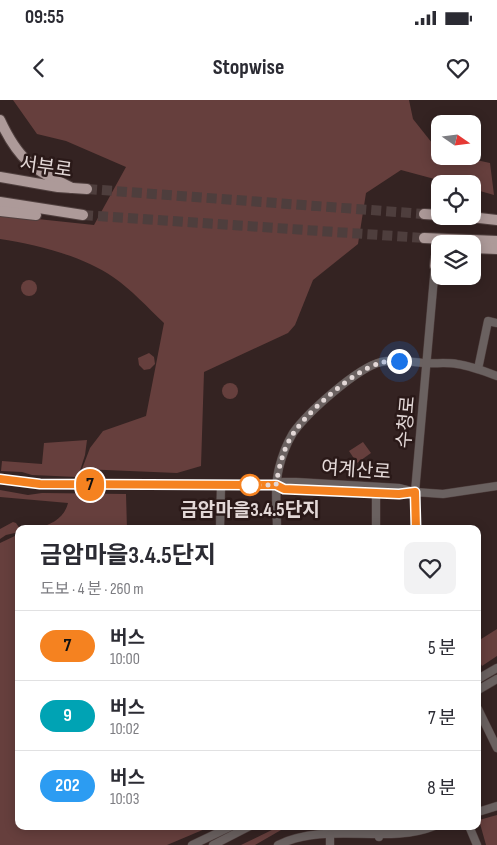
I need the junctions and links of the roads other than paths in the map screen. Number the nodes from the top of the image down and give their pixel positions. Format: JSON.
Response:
{"nodes":[{"id":1,"x":0,"y":120,"type":"edge"},
{"id":2,"x":0,"y":177,"type":"edge"},
{"id":3,"x":72,"y":188,"type":"junction"},
{"id":4,"x":87,"y":189,"type":"tunnel mouth"},
{"id":5,"x":0,"y":202,"type":"edge"},
{"id":6,"x":0,"y":211,"type":"edge"},
{"id":7,"x":62,"y":212,"type":"junction"},
{"id":8,"x":424,"y":214,"type":"tunnel mouth"},
{"id":9,"x":431,"y":214,"type":"edge"},
{"id":10,"x":83,"y":215,"type":"tunnel mouth"},
{"id":11,"x":481,"y":218,"type":"edge"},
{"id":12,"x":497,"y":220,"type":"edge"},
{"id":13,"x":424,"y":238,"type":"tunnel mouth"},
{"id":14,"x":497,"y":241,"type":"edge"},
{"id":15,"x":481,"y":248,"type":"edge"},
{"id":16,"x":497,"y":249,"type":"edge"},
{"id":17,"x":433,"y":285,"type":"edge"},
{"id":18,"x":497,"y":323,"type":"edge"},
{"id":19,"x":426,"y":363,"type":"junction"},
{"id":20,"x":478,"y":369,"type":"junction"},
{"id":21,"x":497,"y":376,"type":"edge"},
{"id":22,"x":0,"y":479,"type":"edge"},
{"id":23,"x":93,"y":485,"type":"tunnel mouth"},
{"id":24,"x":115,"y":485,"type":"tunnel mouth"},
{"id":25,"x":276,"y":485,"type":"junction"},
{"id":26,"x":221,"y":486,"type":"junction"},
{"id":27,"x":497,"y":486,"type":"edge"},
{"id":28,"x":376,"y":492,"type":"junction"},
{"id":29,"x":415,"y":492,"type":"junction"},
{"id":30,"x":220,"y":525,"type":"edge"},
{"id":31,"x":277,"y":525,"type":"edge"},
{"id":32,"x":376,"y":525,"type":"edge"},
{"id":33,"x":416,"y":525,"type":"edge"},
{"id":34,"x":497,"y":668,"type":"edge"},
{"id":35,"x":481,"y":677,"type":"edge"},
{"id":36,"x":497,"y":679,"type":"edge"},
{"id":37,"x":481,"y":688,"type":"edge"},
{"id":38,"x":481,"y":715,"type":"edge"},
{"id":39,"x":497,"y":748,"type":"edge"},
{"id":40,"x":497,"y":806,"type":"edge"},
{"id":41,"x":481,"y":811,"type":"edge"},
{"id":42,"x":224,"y":830,"type":"edge"},
{"id":43,"x":242,"y":830,"type":"edge"},
{"id":44,"x":380,"y":830,"type":"edge"},
{"id":45,"x":428,"y":830,"type":"edge"},
{"id":46,"x":471,"y":830,"type":"edge"},
{"id":47,"x":330,"y":835,"type":"junction"},
{"id":48,"x":379,"y":837,"type":"junction"},
{"id":49,"x":192,"y":845,"type":"edge"},
{"id":50,"x":213,"y":845,"type":"edge"},
{"id":51,"x":278,"y":845,"type":"edge"},
{"id":52,"x":330,"y":845,"type":"edge"},
{"id":53,"x":477,"y":845,"type":"edge"}],
"edges":[{"from":1,"to":3,"type":"main road"},
{"from":2,"to":3,"type":"main road","name":"서부로"},
{"from":3,"to":4,"type":"main road","name":"서부로"},
{"from":5,"to":7,"type":"main road"},
{"from":6,"to":7,"type":"main road"},
{"from":7,"to":10,"type":"main road"},
{"from":8,"to":9,"type":"main road"},
{"from":11,"to":12,"type":"main road"},
{"from":13,"to":14,"type":"main road"},
{"from":15,"to":16,"type":"main road"},
{"from":17,"to":19,"type":"street","name":"수청로"},
{"from":18,"to":20,"type":"street"},
{"from":19,"to":20,"type":"street"},
{"from":19,"to":25,"type":"street"},
{"from":19,"to":29,"type":"street","name":"수청로"},
{"from":20,"to":21,"type":"street"},
{"from":22,"to":23,"type":"street"},
{"from":24,"to":26,"type":"street","name":"여계산로"},
{"from":25,"to":26,"type":"street","name":"여계산로"},
{"from":25,"to":28,"type":"street","name":"여계산로"},
{"from":25,"to":29,"type":"street","name":"여계산로"},
{"from":25,"to":31,"type":"street"},
{"from":26,"to":30,"type":"street"},
{"from":27,"to":29,"type":"street"},
{"from":28,"to":29,"type":"street","name":"여계산로"},
{"from":28,"to":32,"type":"street"},
{"from":29,"to":33,"type":"street","name":"수청로"},
{"from":34,"to":35,"type":"street"},
{"from":36,"to":37,"type":"street"},
{"from":38,"to":39,"type":"street"},
{"from":40,"to":41,"type":"street"},
{"from":42,"to":49,"type":"street"},
{"from":43,"to":50,"type":"street"},
{"from":44,"to":48,"type":"street"},
{"from":45,"to":48,"type":"street"},
{"from":46,"to":53,"type":"street"},
{"from":47,"to":48,"type":"street"},
{"from":47,"to":51,"type":"street"},
{"from":47,"to":52,"type":"street"}]}
